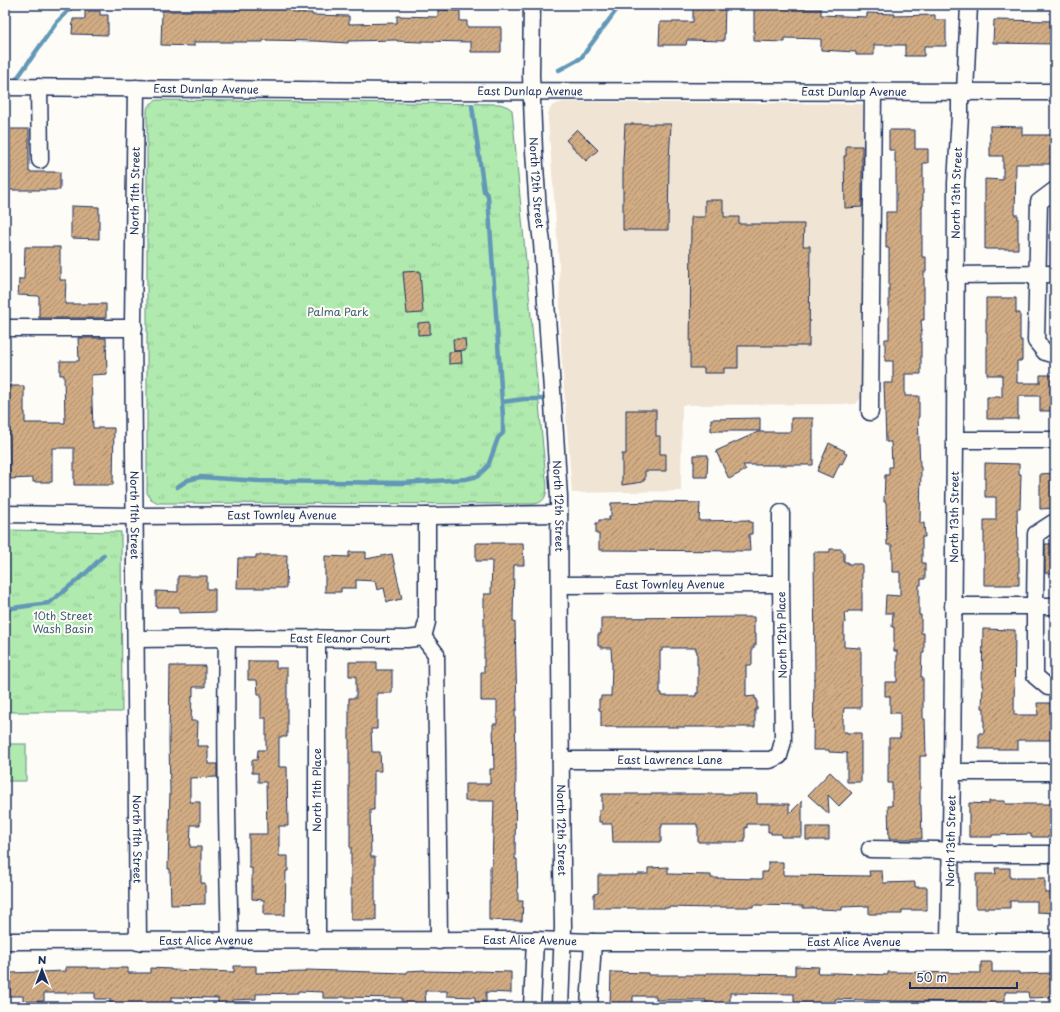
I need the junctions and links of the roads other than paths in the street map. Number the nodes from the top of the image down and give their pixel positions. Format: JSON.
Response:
{"nodes":[{"id":1,"x":532,"y":5,"type":"edge"},
{"id":2,"x":969,"y":5,"type":"edge"},
{"id":3,"x":5,"y":86,"type":"edge"},
{"id":4,"x":39,"y":87,"type":"junction"},
{"id":5,"x":136,"y":88,"type":"junction"},
{"id":6,"x":532,"y":92,"type":"junction"},
{"id":7,"x":873,"y":92,"type":"junction"},
{"id":8,"x":1055,"y":92,"type":"edge"},
{"id":9,"x":962,"y":93,"type":"junction"},
{"id":10,"x":40,"y":160,"type":"dead end"},
{"id":11,"x":1055,"y":190,"type":"edge"},
{"id":12,"x":1037,"y":274,"type":"junction"},
{"id":13,"x":1055,"y":274,"type":"edge"},
{"id":14,"x":956,"y":275,"type":"junction"},
{"id":15,"x":5,"y":328,"type":"edge"},
{"id":16,"x":134,"y":328,"type":"junction"},
{"id":17,"x":1055,"y":355,"type":"edge"},
{"id":18,"x":870,"y":412,"type":"dead end"},
{"id":19,"x":956,"y":440,"type":"junction"},
{"id":20,"x":1055,"y":440,"type":"edge"},
{"id":21,"x":781,"y":513,"type":"dead end"},
{"id":22,"x":5,"y":514,"type":"edge"},
{"id":23,"x":559,"y":514,"type":"junction"},
{"id":24,"x":134,"y":516,"type":"junction"},
{"id":25,"x":427,"y":516,"type":"junction"},
{"id":26,"x":1055,"y":523,"type":"edge"},
{"id":27,"x":781,"y":584,"type":"junction"},
{"id":28,"x":560,"y":586,"type":"junction"},
{"id":29,"x":953,"y":606,"type":"junction"},
{"id":30,"x":1035,"y":606,"type":"junction"},
{"id":31,"x":1055,"y":606,"type":"edge"},
{"id":32,"x":423,"y":637,"type":"junction"},
{"id":33,"x":227,"y":638,"type":"junction"},
{"id":34,"x":317,"y":638,"type":"junction"},
{"id":35,"x":136,"y":639,"type":"junction"},
{"id":36,"x":1055,"y":688,"type":"edge"},
{"id":37,"x":779,"y":756,"type":"joint"},
{"id":38,"x":561,"y":760,"type":"junction"},
{"id":39,"x":952,"y":772,"type":"junction"},
{"id":40,"x":1055,"y":772,"type":"edge"},
{"id":41,"x":870,"y":849,"type":"dead end"},
{"id":42,"x":951,"y":852,"type":"junction"},
{"id":43,"x":1055,"y":854,"type":"edge"},
{"id":44,"x":535,"y":940,"type":"junction"},
{"id":45,"x":5,"y":941,"type":"edge"},
{"id":46,"x":230,"y":941,"type":"junction"},
{"id":47,"x":317,"y":941,"type":"junction"},
{"id":48,"x":439,"y":941,"type":"junction"},
{"id":49,"x":563,"y":941,"type":"junction"},
{"id":50,"x":138,"y":942,"type":"junction"},
{"id":51,"x":593,"y":942,"type":"junction"},
{"id":52,"x":949,"y":942,"type":"junction"},
{"id":53,"x":1055,"y":942,"type":"edge"},
{"id":54,"x":532,"y":1007,"type":"edge"},
{"id":55,"x":560,"y":1007,"type":"edge"},
{"id":56,"x":590,"y":1007,"type":"edge"}],
"edges":[{"from":1,"to":6,"type":"street","name":"North 12th Street"},
{"from":2,"to":9,"type":"street","name":"North 13th Street"},
{"from":3,"to":4,"type":"street","name":"East Dunlap Avenue"},
{"from":4,"to":5,"type":"street","name":"East Dunlap Avenue"},
{"from":4,"to":10,"type":"street"},
{"from":5,"to":6,"type":"street","name":"East Dunlap Avenue"},
{"from":5,"to":16,"type":"street","name":"North 11th Street"},
{"from":6,"to":7,"type":"street","name":"East Dunlap Avenue"},
{"from":6,"to":23,"type":"street","name":"North 12th Street"},
{"from":7,"to":9,"type":"street","name":"East Dunlap Avenue"},
{"from":7,"to":18,"type":"street"},
{"from":8,"to":9,"type":"street","name":"East Dunlap Avenue"},
{"from":9,"to":14,"type":"street","name":"North 13th Street"},
{"from":11,"to":12,"type":"street"},
{"from":12,"to":13,"type":"street"},
{"from":12,"to":14,"type":"street"},
{"from":12,"to":17,"type":"street"},
{"from":14,"to":19,"type":"street","name":"North 13th Street"},
{"from":15,"to":16,"type":"street"},
{"from":16,"to":24,"type":"street","name":"North 11th Street"},
{"from":19,"to":20,"type":"street"},
{"from":19,"to":29,"type":"street","name":"North 13th Street"},
{"from":21,"to":27,"type":"street","name":"North 12th Place"},
{"from":22,"to":24,"type":"street","name":"East Townley Avenue"},
{"from":23,"to":25,"type":"street","name":"East Townley Avenue"},
{"from":23,"to":28,"type":"street","name":"North 12th Street"},
{"from":24,"to":25,"type":"street","name":"East Townley Avenue"},
{"from":24,"to":35,"type":"street","name":"North 11th Street"},
{"from":25,"to":32,"type":"street"},
{"from":26,"to":30,"type":"street"},
{"from":27,"to":28,"type":"street","name":"East Townley Avenue"},
{"from":27,"to":37,"type":"street","name":"North 12th Place"},
{"from":28,"to":38,"type":"street","name":"North 12th Street"},
{"from":29,"to":30,"type":"street"},
{"from":29,"to":39,"type":"street","name":"North 13th Street"},
{"from":30,"to":31,"type":"street"},
{"from":30,"to":36,"type":"street"},
{"from":32,"to":34,"type":"street","name":"East Eleanor Court"},
{"from":32,"to":48,"type":"street"},
{"from":33,"to":34,"type":"street","name":"East Eleanor Court"},
{"from":33,"to":35,"type":"street","name":"East Eleanor Court"},
{"from":33,"to":46,"type":"street"},
{"from":34,"to":47,"type":"street","name":"North 11th Place"},
{"from":35,"to":50,"type":"street","name":"North 11th Street"},
{"from":37,"to":38,"type":"street","name":"East Lawrence Lane"},
{"from":38,"to":49,"type":"street","name":"North 12th Street"},
{"from":39,"to":40,"type":"street"},
{"from":39,"to":42,"type":"street","name":"North 13th Street"},
{"from":41,"to":42,"type":"street"},
{"from":42,"to":43,"type":"street"},
{"from":42,"to":52,"type":"street","name":"North 13th Street"},
{"from":44,"to":48,"type":"street","name":"East Alice Avenue"},
{"from":44,"to":49,"type":"street","name":"East Alice Avenue"},
{"from":44,"to":54,"type":"street"},
{"from":45,"to":50,"type":"street","name":"East Alice Avenue"},
{"from":46,"to":47,"type":"street","name":"East Alice Avenue"},
{"from":46,"to":50,"type":"street","name":"East Alice Avenue"},
{"from":47,"to":48,"type":"street","name":"East Alice Avenue"},
{"from":49,"to":51,"type":"street","name":"East Alice Avenue"},
{"from":49,"to":55,"type":"street","name":"North 12th Street"},
{"from":51,"to":52,"type":"street","name":"East Alice Avenue"},
{"from":51,"to":56,"type":"street"},
{"from":52,"to":53,"type":"street","name":"East Alice Avenue"}]}
